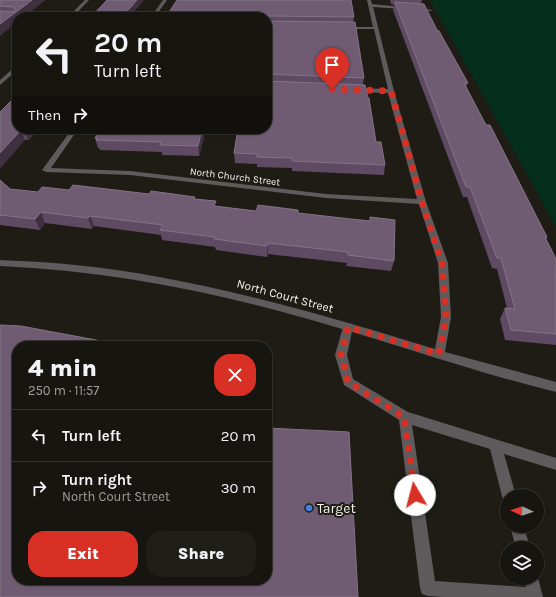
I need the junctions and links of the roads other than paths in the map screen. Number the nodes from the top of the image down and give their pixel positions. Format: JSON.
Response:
{"nodes":[{"id":1,"x":87,"y":0,"type":"edge"},
{"id":2,"x":165,"y":0,"type":"edge"},
{"id":3,"x":370,"y":2,"type":"edge"},
{"id":4,"x":431,"y":10,"type":"dead end"},
{"id":5,"x":75,"y":12,"type":"edge"},
{"id":6,"x":157,"y":12,"type":"edge"},
{"id":7,"x":339,"y":28,"type":"edge"},
{"id":8,"x":376,"y":28,"type":"junction"},
{"id":9,"x":12,"y":72,"type":"edge"},
{"id":10,"x":0,"y":83,"type":"edge"},
{"id":11,"x":344,"y":90,"type":"edge"},
{"id":12,"x":391,"y":91,"type":"junction"},
{"id":13,"x":71,"y":134,"type":"edge"},
{"id":14,"x":422,"y":202,"type":"junction"},
{"id":15,"x":0,"y":263,"type":"edge"},
{"id":16,"x":348,"y":327,"type":"junction"},
{"id":17,"x":439,"y":354,"type":"junction"},
{"id":18,"x":556,"y":386,"type":"edge"},
{"id":19,"x":404,"y":417,"type":"junction"},
{"id":20,"x":495,"y":444,"type":"junction"},
{"id":21,"x":556,"y":464,"type":"edge"},
{"id":22,"x":507,"y":489,"type":"edge"},
{"id":23,"x":533,"y":585,"type":"edge"}],
"edges":[{"from":1,"to":5,"type":"street"},
{"from":2,"to":6,"type":"street"},
{"from":3,"to":4,"type":"street"},
{"from":3,"to":8,"type":"street"},
{"from":7,"to":8,"type":"street"},
{"from":8,"to":12,"type":"street"},
{"from":9,"to":10,"type":"street"},
{"from":11,"to":12,"type":"street"},
{"from":12,"to":14,"type":"street"},
{"from":13,"to":14,"type":"street","name":"North Church Street"},
{"from":14,"to":17,"type":"street"},
{"from":15,"to":16,"type":"street","name":"North Court Street"},
{"from":16,"to":17,"type":"street","name":"North Court Street"},
{"from":16,"to":19,"type":"street"},
{"from":17,"to":18,"type":"street","name":"North Court Street"},
{"from":19,"to":20,"type":"street"},
{"from":19,"to":23,"type":"street"},
{"from":20,"to":21,"type":"street"},
{"from":20,"to":22,"type":"street"}]}
